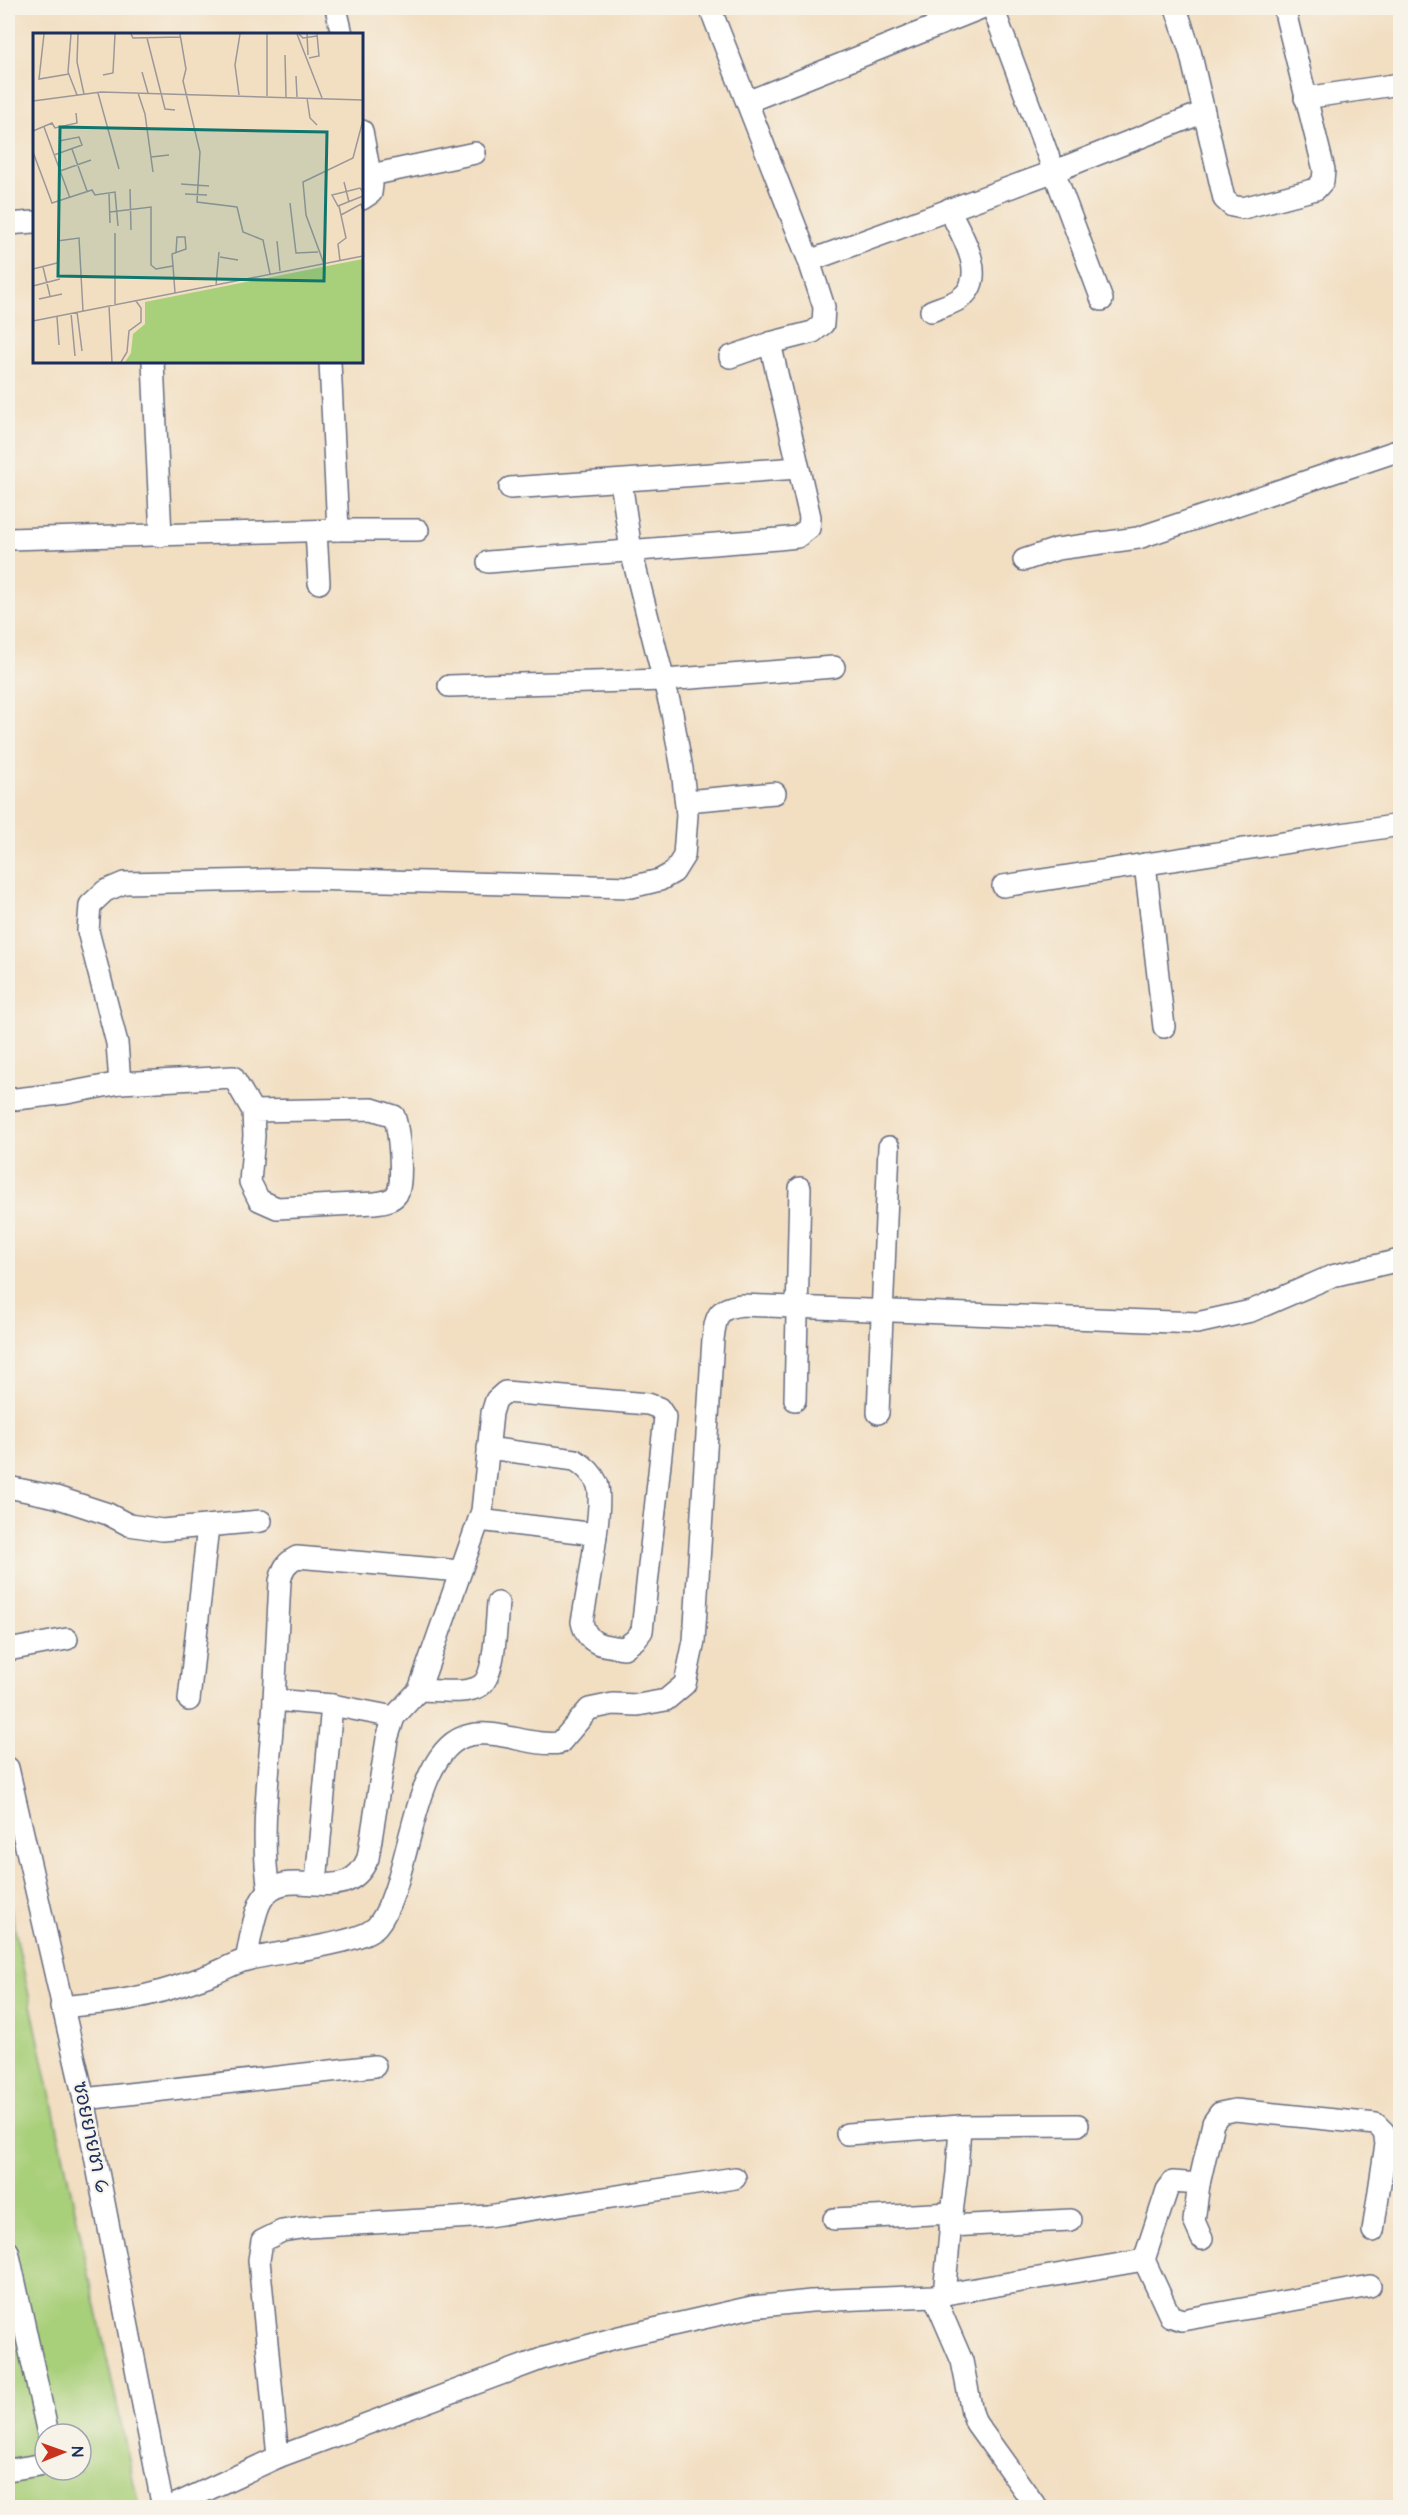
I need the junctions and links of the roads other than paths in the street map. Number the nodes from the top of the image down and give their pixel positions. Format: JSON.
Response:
{"nodes":[{"id":1,"x":336,"y":8,"type":"edge"},
{"id":2,"x":710,"y":8,"type":"edge"},
{"id":3,"x":981,"y":8,"type":"edge"},
{"id":4,"x":993,"y":8,"type":"edge"},
{"id":5,"x":1176,"y":8,"type":"edge"},
{"id":6,"x":1284,"y":8,"type":"edge"},
{"id":7,"x":342,"y":33,"type":"edge"},
{"id":8,"x":1401,"y":84,"type":"edge"},
{"id":9,"x":1305,"y":98,"type":"junction"},
{"id":10,"x":747,"y":102,"type":"junction"},
{"id":11,"x":1204,"y":112,"type":"junction"},
{"id":12,"x":363,"y":136,"type":"edge"},
{"id":13,"x":475,"y":153,"type":"dead end"},
{"id":14,"x":1054,"y":171,"type":"junction"},
{"id":15,"x":370,"y":175,"type":"junction"},
{"id":16,"x":363,"y":198,"type":"edge"},
{"id":17,"x":949,"y":209,"type":"junction"},
{"id":18,"x":33,"y":222,"type":"edge"},
{"id":19,"x":8,"y":224,"type":"edge"},
{"id":20,"x":809,"y":261,"type":"junction"},
{"id":21,"x":1102,"y":300,"type":"dead end"},
{"id":22,"x":931,"y":311,"type":"dead end"},
{"id":23,"x":770,"y":343,"type":"junction"},
{"id":24,"x":730,"y":357,"type":"dead end"},
{"id":25,"x":153,"y":363,"type":"edge"},
{"id":26,"x":330,"y":363,"type":"edge"},
{"id":27,"x":1401,"y":450,"type":"edge"},
{"id":28,"x":798,"y":468,"type":"junction"},
{"id":29,"x":621,"y":481,"type":"junction"},
{"id":30,"x":510,"y":488,"type":"dead end"},
{"id":31,"x":338,"y":530,"type":"junction"},
{"id":32,"x":418,"y":530,"type":"dead end"},
{"id":33,"x":316,"y":531,"type":"junction"},
{"id":34,"x":161,"y":536,"type":"junction"},
{"id":35,"x":8,"y":539,"type":"edge"},
{"id":36,"x":631,"y":551,"type":"junction"},
{"id":37,"x":1024,"y":560,"type":"dead end"},
{"id":38,"x":488,"y":562,"type":"dead end"},
{"id":39,"x":319,"y":583,"type":"dead end"},
{"id":40,"x":834,"y":667,"type":"dead end"},
{"id":41,"x":665,"y":680,"type":"junction"},
{"id":42,"x":449,"y":686,"type":"dead end"},
{"id":43,"x":775,"y":793,"type":"dead end"},
{"id":44,"x":686,"y":801,"type":"junction"},
{"id":45,"x":1401,"y":825,"type":"edge"},
{"id":46,"x":1144,"y":864,"type":"junction"},
{"id":47,"x":1003,"y":886,"type":"dead end"},
{"id":48,"x":1164,"y":1026,"type":"dead end"},
{"id":49,"x":120,"y":1083,"type":"junction"},
{"id":50,"x":8,"y":1100,"type":"edge"},
{"id":51,"x":254,"y":1111,"type":"junction"},
{"id":52,"x":889,"y":1147,"type":"dead end"},
{"id":53,"x":800,"y":1188,"type":"dead end"},
{"id":54,"x":1401,"y":1260,"type":"edge"},
{"id":55,"x":796,"y":1309,"type":"junction"},
{"id":56,"x":882,"y":1312,"type":"junction"},
{"id":57,"x":795,"y":1400,"type":"dead end"},
{"id":58,"x":878,"y":1413,"type":"dead end"},
{"id":59,"x":488,"y":1448,"type":"junction"},
{"id":60,"x":8,"y":1487,"type":"edge"},
{"id":61,"x":479,"y":1520,"type":"junction"},
{"id":62,"x":261,"y":1521,"type":"dead end"},
{"id":63,"x":208,"y":1526,"type":"junction"},
{"id":64,"x":596,"y":1534,"type":"junction"},
{"id":65,"x":460,"y":1571,"type":"junction"},
{"id":66,"x":498,"y":1604,"type":"dead end"},
{"id":67,"x":67,"y":1639,"type":"dead end"},
{"id":68,"x":8,"y":1650,"type":"edge"},
{"id":69,"x":419,"y":1690,"type":"junction"},
{"id":70,"x":189,"y":1700,"type":"dead end"},
{"id":71,"x":274,"y":1700,"type":"junction"},
{"id":72,"x":332,"y":1705,"type":"junction"},
{"id":73,"x":394,"y":1718,"type":"junction"},
{"id":74,"x":8,"y":1768,"type":"edge"},
{"id":75,"x":316,"y":1883,"type":"junction"},
{"id":76,"x":270,"y":1890,"type":"junction"},
{"id":77,"x":246,"y":1960,"type":"junction"},
{"id":78,"x":61,"y":2007,"type":"junction"},
{"id":79,"x":375,"y":2067,"type":"dead end"},
{"id":80,"x":84,"y":2099,"type":"junction"},
{"id":81,"x":1078,"y":2125,"type":"dead end"},
{"id":82,"x":960,"y":2126,"type":"junction"},
{"id":83,"x":847,"y":2134,"type":"dead end"},
{"id":84,"x":735,"y":2178,"type":"dead end"},
{"id":85,"x":1198,"y":2184,"type":"junction"},
{"id":86,"x":834,"y":2219,"type":"dead end"},
{"id":87,"x":951,"y":2219,"type":"junction"},
{"id":88,"x":1071,"y":2220,"type":"dead end"},
{"id":89,"x":1373,"y":2231,"type":"dead end"},
{"id":90,"x":1202,"y":2239,"type":"dead end"},
{"id":91,"x":8,"y":2251,"type":"edge"},
{"id":92,"x":1144,"y":2260,"type":"junction"},
{"id":93,"x":1370,"y":2286,"type":"dead end"},
{"id":94,"x":939,"y":2295,"type":"junction"},
{"id":95,"x":45,"y":2422,"type":"edge"},
{"id":96,"x":278,"y":2457,"type":"junction"},
{"id":97,"x":33,"y":2466,"type":"edge"},
{"id":98,"x":8,"y":2470,"type":"edge"},
{"id":99,"x":163,"y":2508,"type":"edge"},
{"id":100,"x":168,"y":2508,"type":"edge"},
{"id":101,"x":1037,"y":2508,"type":"edge"}],
"edges":[{"from":1,"to":7,"type":"street"},
{"from":2,"to":10,"type":"street"},
{"from":3,"to":10,"type":"street"},
{"from":4,"to":14,"type":"street"},
{"from":5,"to":11,"type":"street"},
{"from":6,"to":9,"type":"street"},
{"from":8,"to":9,"type":"street"},
{"from":9,"to":11,"type":"street"},
{"from":10,"to":20,"type":"street"},
{"from":11,"to":14,"type":"street"},
{"from":12,"to":15,"type":"street"},
{"from":13,"to":15,"type":"street"},
{"from":14,"to":17,"type":"street"},
{"from":14,"to":21,"type":"street"},
{"from":15,"to":16,"type":"street"},
{"from":17,"to":20,"type":"street"},
{"from":17,"to":22,"type":"street"},
{"from":18,"to":19,"type":"street"},
{"from":20,"to":23,"type":"street"},
{"from":23,"to":24,"type":"street"},
{"from":23,"to":28,"type":"street"},
{"from":25,"to":34,"type":"street"},
{"from":26,"to":31,"type":"street"},
{"from":27,"to":37,"type":"street"},
{"from":28,"to":29,"type":"street"},
{"from":28,"to":36,"type":"street"},
{"from":29,"to":30,"type":"street"},
{"from":29,"to":36,"type":"street"},
{"from":31,"to":32,"type":"street"},
{"from":31,"to":33,"type":"street"},
{"from":33,"to":34,"type":"street"},
{"from":33,"to":39,"type":"street"},
{"from":34,"to":35,"type":"street"},
{"from":36,"to":38,"type":"street"},
{"from":36,"to":41,"type":"street"},
{"from":40,"to":41,"type":"street"},
{"from":41,"to":42,"type":"street"},
{"from":41,"to":44,"type":"street"},
{"from":43,"to":44,"type":"street"},
{"from":44,"to":49,"type":"street"},
{"from":45,"to":46,"type":"street"},
{"from":46,"to":47,"type":"street"},
{"from":46,"to":48,"type":"street"},
{"from":49,"to":50,"type":"street"},
{"from":49,"to":51,"type":"street"},
{"from":51,"to":51,"type":"street"},
{"from":52,"to":56,"type":"street"},
{"from":53,"to":55,"type":"street"},
{"from":54,"to":56,"type":"street"},
{"from":55,"to":56,"type":"street"},
{"from":55,"to":57,"type":"street"},
{"from":55,"to":77,"type":"street"},
{"from":56,"to":58,"type":"street"},
{"from":59,"to":61,"type":"street"},
{"from":59,"to":64,"type":"street"},
{"from":59,"to":64,"type":"street"},
{"from":60,"to":63,"type":"street"},
{"from":61,"to":64,"type":"street"},
{"from":61,"to":65,"type":"street"},
{"from":62,"to":63,"type":"street"},
{"from":63,"to":70,"type":"street"},
{"from":65,"to":69,"type":"street"},
{"from":65,"to":71,"type":"street"},
{"from":66,"to":69,"type":"street"},
{"from":67,"to":68,"type":"street"},
{"from":69,"to":73,"type":"street"},
{"from":71,"to":72,"type":"street"},
{"from":71,"to":76,"type":"street"},
{"from":72,"to":73,"type":"street"},
{"from":72,"to":75,"type":"street"},
{"from":73,"to":75,"type":"street"},
{"from":74,"to":78,"type":"street","name":"ซอยยายชา 6"},
{"from":75,"to":76,"type":"street"},
{"from":76,"to":77,"type":"street"},
{"from":77,"to":78,"type":"street"},
{"from":78,"to":80,"type":"street","name":"ซอยยายชา 6"},
{"from":79,"to":80,"type":"street"},
{"from":80,"to":99,"type":"street","name":"ซอยยายชา 6"},
{"from":81,"to":82,"type":"street"},
{"from":82,"to":83,"type":"street"},
{"from":82,"to":87,"type":"street"},
{"from":84,"to":96,"type":"street"},
{"from":85,"to":89,"type":"street"},
{"from":85,"to":90,"type":"street"},
{"from":85,"to":92,"type":"street"},
{"from":86,"to":87,"type":"street"},
{"from":87,"to":88,"type":"street"},
{"from":87,"to":94,"type":"street"},
{"from":91,"to":95,"type":"street"},
{"from":92,"to":93,"type":"street"},
{"from":92,"to":94,"type":"street"},
{"from":94,"to":96,"type":"street"},
{"from":94,"to":101,"type":"street"},
{"from":96,"to":100,"type":"street"},
{"from":97,"to":98,"type":"street"}]}
